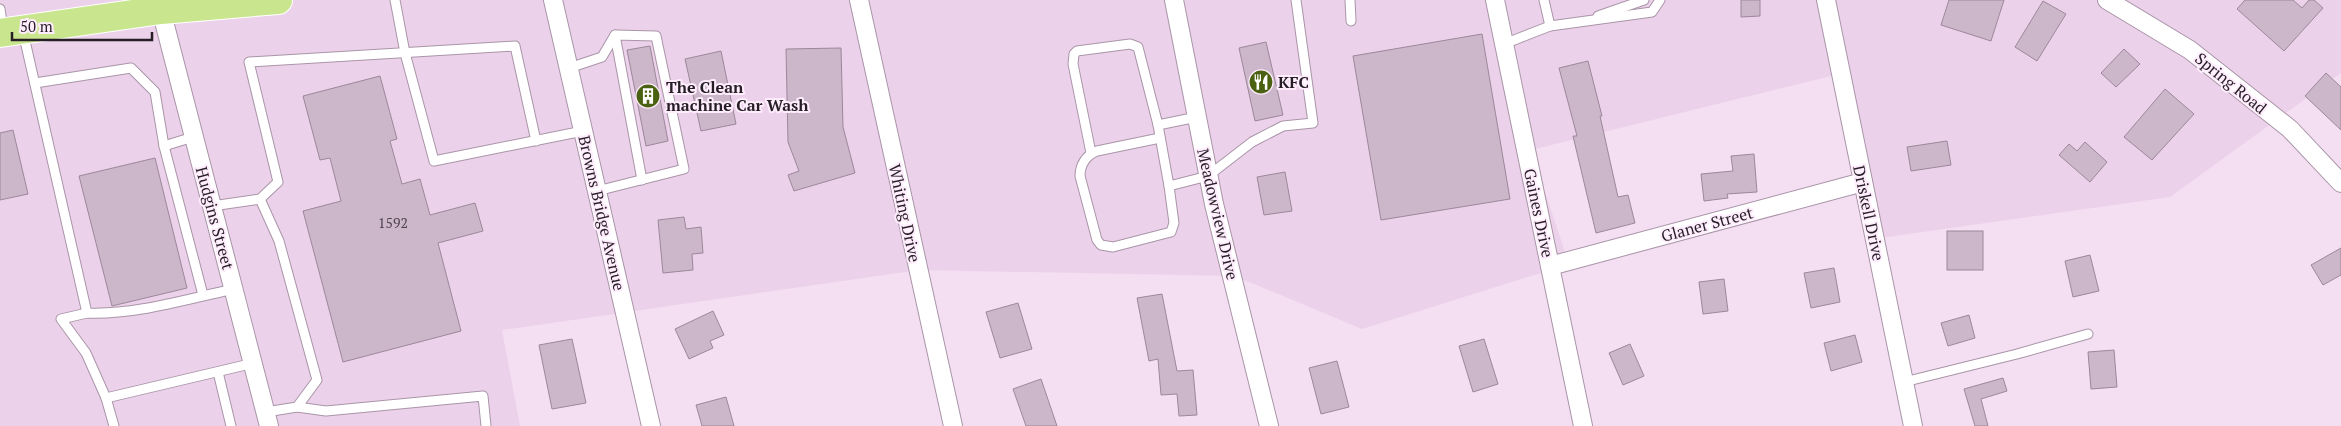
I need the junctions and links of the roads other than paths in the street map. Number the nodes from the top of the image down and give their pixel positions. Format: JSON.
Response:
{"nodes":[{"id":1,"x":278,"y":0,"type":"edge"},
{"id":2,"x":395,"y":0,"type":"edge"},
{"id":3,"x":553,"y":0,"type":"edge"},
{"id":4,"x":859,"y":0,"type":"edge"},
{"id":5,"x":1174,"y":0,"type":"edge"},
{"id":6,"x":1296,"y":0,"type":"edge"},
{"id":7,"x":1350,"y":0,"type":"edge"},
{"id":8,"x":1495,"y":0,"type":"edge"},
{"id":9,"x":1544,"y":0,"type":"edge"},
{"id":10,"x":1644,"y":0,"type":"edge"},
{"id":11,"x":1660,"y":0,"type":"edge"},
{"id":12,"x":1826,"y":0,"type":"edge"},
{"id":13,"x":2107,"y":0,"type":"edge"},
{"id":14,"x":161,"y":10,"type":"junction"},
{"id":15,"x":1351,"y":21,"type":"dead end"},
{"id":16,"x":1589,"y":21,"type":"junction"},
{"id":17,"x":7,"y":26,"type":"edge"},
{"id":18,"x":1550,"y":26,"type":"junction"},
{"id":19,"x":615,"y":35,"type":"junction"},
{"id":20,"x":1504,"y":44,"type":"junction"},
{"id":21,"x":405,"y":52,"type":"junction"},
{"id":22,"x":569,"y":68,"type":"junction"},
{"id":23,"x":35,"y":83,"type":"junction"},
{"id":24,"x":1197,"y":117,"type":"junction"},
{"id":25,"x":1158,"y":125,"type":"junction"},
{"id":26,"x":583,"y":131,"type":"junction"},
{"id":27,"x":193,"y":137,"type":"junction"},
{"id":28,"x":1160,"y":138,"type":"junction"},
{"id":29,"x":536,"y":141,"type":"junction"},
{"id":30,"x":164,"y":146,"type":"junction"},
{"id":31,"x":1091,"y":153,"type":"junction"},
{"id":32,"x":1208,"y":176,"type":"junction"},
{"id":33,"x":642,"y":180,"type":"junction"},
{"id":34,"x":1863,"y":182,"type":"junction"},
{"id":35,"x":2341,"y":183,"type":"edge"},
{"id":36,"x":1169,"y":186,"type":"junction"},
{"id":37,"x":597,"y":191,"type":"junction"},
{"id":38,"x":260,"y":199,"type":"junction"},
{"id":39,"x":212,"y":206,"type":"junction"},
{"id":40,"x":1550,"y":266,"type":"junction"},
{"id":41,"x":234,"y":289,"type":"junction"},
{"id":42,"x":203,"y":295,"type":"junction"},
{"id":43,"x":87,"y":313,"type":"junction"},
{"id":44,"x":2088,"y":334,"type":"dead end"},
{"id":45,"x":254,"y":363,"type":"junction"},
{"id":46,"x":218,"y":372,"type":"junction"},
{"id":47,"x":1904,"y":382,"type":"junction"},
{"id":48,"x":106,"y":398,"type":"junction"},
{"id":49,"x":297,"y":408,"type":"junction"},
{"id":50,"x":267,"y":419,"type":"edge"},
{"id":51,"x":114,"y":426,"type":"edge"},
{"id":52,"x":231,"y":426,"type":"edge"},
{"id":53,"x":486,"y":426,"type":"edge"},
{"id":54,"x":651,"y":426,"type":"edge"},
{"id":55,"x":953,"y":426,"type":"edge"},
{"id":56,"x":1269,"y":426,"type":"edge"},
{"id":57,"x":1583,"y":426,"type":"edge"},
{"id":58,"x":1913,"y":426,"type":"edge"}],
"edges":[{"from":1,"to":14,"type":"main road"},
{"from":2,"to":21,"type":"lane"},
{"from":3,"to":22,"type":"street","name":"Browns Bridge Avenue"},
{"from":4,"to":55,"type":"street","name":"Whiting Drive"},
{"from":5,"to":24,"type":"street","name":"Meadowview Drive"},
{"from":6,"to":32,"type":"lane"},
{"from":7,"to":15,"type":"lane"},
{"from":8,"to":20,"type":"street","name":"Gaines Drive"},
{"from":9,"to":18,"type":"lane"},
{"from":10,"to":16,"type":"lane"},
{"from":11,"to":16,"type":"lane"},
{"from":12,"to":34,"type":"street","name":"Driskell Drive"},
{"from":13,"to":35,"type":"street","name":"Spring Road"},
{"from":14,"to":17,"type":"main road"},
{"from":14,"to":27,"type":"street","name":"Hudgins Street"},
{"from":16,"to":18,"type":"lane"},
{"from":17,"to":23,"type":"lane"},
{"from":18,"to":20,"type":"lane"},
{"from":19,"to":22,"type":"lane"},
{"from":19,"to":33,"type":"lane"},
{"from":19,"to":33,"type":"lane"},
{"from":20,"to":40,"type":"street","name":"Gaines Drive"},
{"from":21,"to":29,"type":"lane"},
{"from":21,"to":29,"type":"lane"},
{"from":21,"to":38,"type":"lane"},
{"from":22,"to":26,"type":"street","name":"Browns Bridge Avenue"},
{"from":23,"to":30,"type":"lane"},
{"from":23,"to":43,"type":"lane"},
{"from":24,"to":25,"type":"lane"},
{"from":24,"to":32,"type":"street","name":"Meadowview Drive"},
{"from":25,"to":28,"type":"lane"},
{"from":25,"to":31,"type":"lane"},
{"from":26,"to":29,"type":"lane"},
{"from":26,"to":37,"type":"street","name":"Browns Bridge Avenue"},
{"from":27,"to":30,"type":"lane"},
{"from":27,"to":39,"type":"street","name":"Hudgins Street"},
{"from":28,"to":31,"type":"lane"},
{"from":28,"to":36,"type":"lane"},
{"from":30,"to":42,"type":"lane"},
{"from":31,"to":36,"type":"lane"},
{"from":32,"to":36,"type":"lane"},
{"from":32,"to":56,"type":"street","name":"Meadowview Drive"},
{"from":33,"to":37,"type":"lane"},
{"from":34,"to":40,"type":"street","name":"Glaner Street"},
{"from":34,"to":47,"type":"street","name":"Driskell Drive"},
{"from":37,"to":54,"type":"street","name":"Browns Bridge Avenue"},
{"from":38,"to":39,"type":"lane"},
{"from":38,"to":49,"type":"lane"},
{"from":39,"to":41,"type":"street","name":"Hudgins Street"},
{"from":40,"to":57,"type":"street","name":"Gaines Drive"},
{"from":41,"to":42,"type":"lane"},
{"from":41,"to":45,"type":"street","name":"Hudgins Street"},
{"from":42,"to":43,"type":"lane"},
{"from":43,"to":48,"type":"lane"},
{"from":44,"to":47,"type":"lane"},
{"from":45,"to":46,"type":"lane"},
{"from":45,"to":50,"type":"street","name":"Hudgins Street"},
{"from":46,"to":48,"type":"lane"},
{"from":46,"to":52,"type":"lane"},
{"from":47,"to":58,"type":"street","name":"Driskell Drive"},
{"from":48,"to":51,"type":"lane"},
{"from":49,"to":50,"type":"lane"},
{"from":49,"to":53,"type":"lane"}]}
